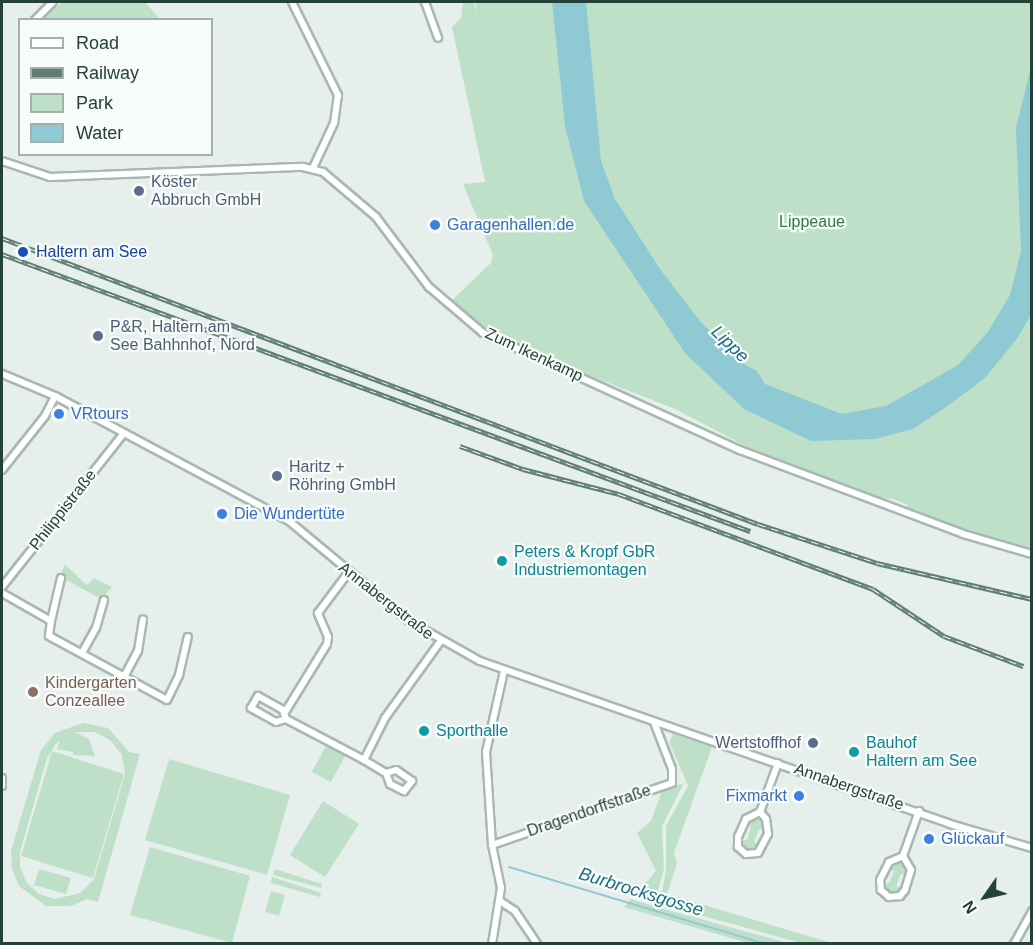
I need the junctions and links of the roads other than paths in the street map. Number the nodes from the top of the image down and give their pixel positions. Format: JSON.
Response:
{"nodes":[{"id":1,"x":53,"y":2,"type":"edge"},
{"id":2,"x":292,"y":2,"type":"edge"},
{"id":3,"x":425,"y":2,"type":"edge"},
{"id":4,"x":37,"y":18,"type":"edge"},
{"id":5,"x":438,"y":38,"type":"dead end"},
{"id":6,"x":2,"y":161,"type":"edge"},
{"id":7,"x":313,"y":168,"type":"junction"},
{"id":8,"x":2,"y":374,"type":"edge"},
{"id":9,"x":55,"y":396,"type":"junction"},
{"id":10,"x":124,"y":433,"type":"junction"},
{"id":11,"x":2,"y":470,"type":"edge"},
{"id":12,"x":1032,"y":554,"type":"edge"},
{"id":13,"x":348,"y":573,"type":"junction"},
{"id":14,"x":61,"y":578,"type":"dead end"},
{"id":15,"x":2,"y":587,"type":"edge"},
{"id":16,"x":2,"y":593,"type":"edge"},
{"id":17,"x":104,"y":600,"type":"dead end"},
{"id":18,"x":143,"y":619,"type":"dead end"},
{"id":19,"x":51,"y":621,"type":"junction"},
{"id":20,"x":188,"y":637,"type":"dead end"},
{"id":21,"x":440,"y":642,"type":"junction"},
{"id":22,"x":82,"y":653,"type":"junction"},
{"id":23,"x":504,"y":670,"type":"junction"},
{"id":24,"x":124,"y":677,"type":"junction"},
{"id":25,"x":285,"y":716,"type":"junction"},
{"id":26,"x":654,"y":722,"type":"junction"},
{"id":27,"x":364,"y":760,"type":"junction"},
{"id":28,"x":778,"y":763,"type":"junction"},
{"id":29,"x":386,"y":772,"type":"dead end"},
{"id":30,"x":919,"y":811,"type":"junction"},
{"id":31,"x":760,"y":812,"type":"junction"},
{"id":32,"x":492,"y":845,"type":"junction"},
{"id":33,"x":1031,"y":849,"type":"edge"},
{"id":34,"x":903,"y":856,"type":"junction"},
{"id":35,"x":500,"y":901,"type":"junction"},
{"id":36,"x":1032,"y":911,"type":"edge"},
{"id":37,"x":492,"y":944,"type":"edge"},
{"id":38,"x":537,"y":944,"type":"edge"},
{"id":39,"x":1014,"y":944,"type":"edge"}],
"edges":[{"from":1,"to":4,"type":"street"},
{"from":2,"to":7,"type":"street"},
{"from":3,"to":5,"type":"street"},
{"from":6,"to":7,"type":"street"},
{"from":7,"to":12,"type":"street","name":"Zum Ikenkamp"},
{"from":8,"to":9,"type":"street","name":"Annabergstraße"},
{"from":9,"to":10,"type":"street","name":"Annabergstraße"},
{"from":9,"to":11,"type":"street"},
{"from":10,"to":13,"type":"street","name":"Annabergstraße"},
{"from":10,"to":15,"type":"street","name":"Philippistraße"},
{"from":13,"to":21,"type":"street","name":"Annabergstraße"},
{"from":13,"to":25,"type":"street"},
{"from":14,"to":19,"type":"street"},
{"from":16,"to":19,"type":"street"},
{"from":17,"to":22,"type":"street"},
{"from":18,"to":24,"type":"street"},
{"from":19,"to":22,"type":"street"},
{"from":20,"to":24,"type":"street"},
{"from":21,"to":23,"type":"street","name":"Annabergstraße"},
{"from":21,"to":27,"type":"street"},
{"from":22,"to":24,"type":"street"},
{"from":23,"to":26,"type":"street","name":"Annabergstraße"},
{"from":23,"to":32,"type":"street"},
{"from":25,"to":25,"type":"street"},
{"from":25,"to":27,"type":"street"},
{"from":26,"to":28,"type":"street","name":"Annabergstraße"},
{"from":26,"to":32,"type":"street","name":"Dragendorffstraße"},
{"from":27,"to":29,"type":"street"},
{"from":28,"to":30,"type":"street","name":"Annabergstraße"},
{"from":28,"to":31,"type":"street","name":"Annabergstraße"},
{"from":30,"to":33,"type":"street","name":"Annabergstraße"},
{"from":30,"to":34,"type":"street","name":"Annabergstraße"},
{"from":31,"to":31,"type":"street","name":"Annabergstraße"},
{"from":32,"to":35,"type":"street"},
{"from":34,"to":34,"type":"street","name":"Annabergstraße"},
{"from":35,"to":37,"type":"street"},
{"from":35,"to":38,"type":"street"},
{"from":36,"to":39,"type":"street"}]}
